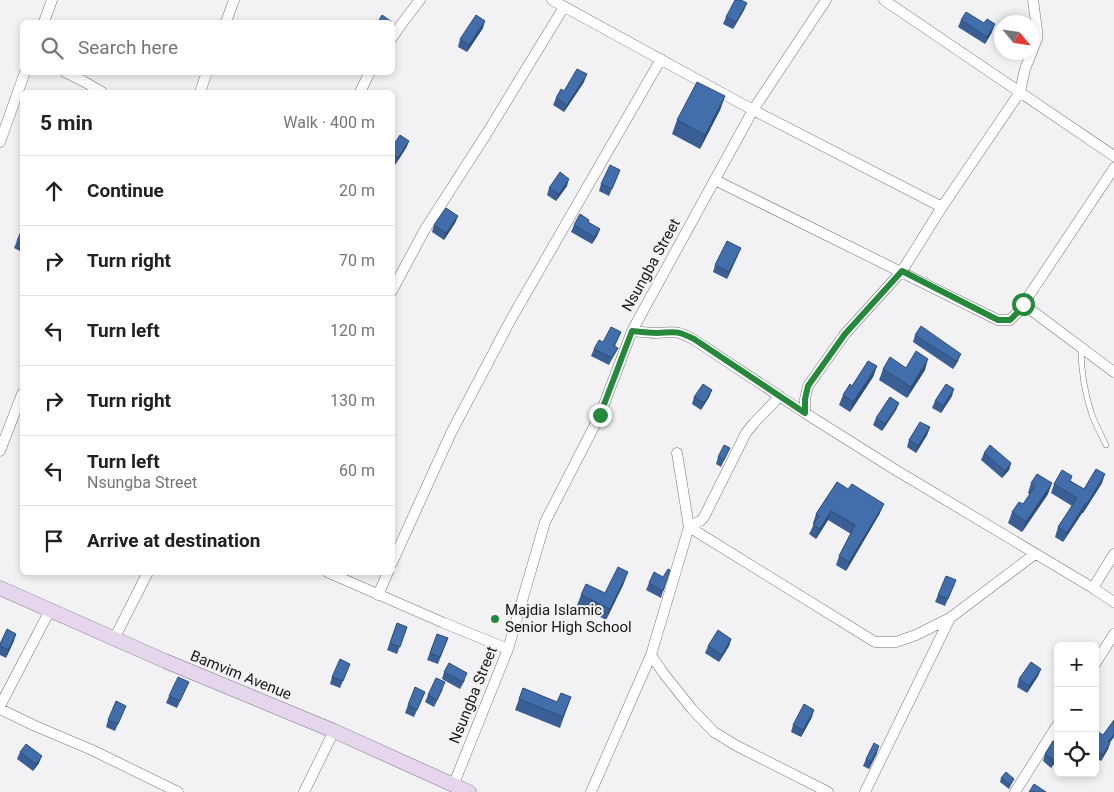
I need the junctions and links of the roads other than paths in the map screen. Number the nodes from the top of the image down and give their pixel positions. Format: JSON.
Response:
{"nodes":[{"id":1,"x":52,"y":0,"type":"edge"},
{"id":2,"x":234,"y":0,"type":"edge"},
{"id":3,"x":420,"y":0,"type":"edge"},
{"id":4,"x":552,"y":0,"type":"edge"},
{"id":5,"x":826,"y":0,"type":"edge"},
{"id":6,"x":884,"y":0,"type":"edge"},
{"id":7,"x":1033,"y":0,"type":"edge"},
{"id":8,"x":564,"y":7,"type":"junction"},
{"id":9,"x":45,"y":20,"type":"edge"},
{"id":10,"x":227,"y":20,"type":"edge"},
{"id":11,"x":395,"y":34,"type":"edge"},
{"id":12,"x":661,"y":59,"type":"junction"},
{"id":13,"x":24,"y":75,"type":"edge"},
{"id":14,"x":71,"y":75,"type":"edge"},
{"id":15,"x":206,"y":75,"type":"edge"},
{"id":16,"x":368,"y":75,"type":"edge"},
{"id":17,"x":99,"y":90,"type":"edge"},
{"id":18,"x":201,"y":90,"type":"edge"},
{"id":19,"x":361,"y":90,"type":"edge"},
{"id":20,"x":1020,"y":92,"type":"junction"},
{"id":21,"x":753,"y":110,"type":"junction"},
{"id":22,"x":0,"y":142,"type":"edge"},
{"id":23,"x":1114,"y":156,"type":"edge"},
{"id":24,"x":1114,"y":168,"type":"edge"},
{"id":25,"x":715,"y":180,"type":"junction"},
{"id":26,"x":942,"y":207,"type":"junction"},
{"id":27,"x":902,"y":271,"type":"junction"},
{"id":28,"x":395,"y":285,"type":"edge"},
{"id":29,"x":1023,"y":304,"type":"junction"},
{"id":30,"x":632,"y":331,"type":"junction"},
{"id":31,"x":1080,"y":347,"type":"junction"},
{"id":32,"x":1114,"y":372,"type":"edge"},
{"id":33,"x":780,"y":396,"type":"junction"},
{"id":34,"x":20,"y":399,"type":"edge"},
{"id":35,"x":805,"y":413,"type":"junction"},
{"id":36,"x":1106,"y":444,"type":"dead end"},
{"id":37,"x":0,"y":451,"type":"edge"},
{"id":38,"x":677,"y":453,"type":"dead end"},
{"id":39,"x":690,"y":527,"type":"junction"},
{"id":40,"x":1035,"y":554,"type":"junction"},
{"id":41,"x":1114,"y":554,"type":"edge"},
{"id":42,"x":395,"y":556,"type":"edge"},
{"id":43,"x":146,"y":575,"type":"edge"},
{"id":44,"x":334,"y":575,"type":"edge"},
{"id":45,"x":387,"y":575,"type":"edge"},
{"id":46,"x":0,"y":588,"type":"edge"},
{"id":47,"x":1093,"y":588,"type":"junction"},
{"id":48,"x":378,"y":595,"type":"junction"},
{"id":49,"x":1114,"y":602,"type":"edge"},
{"id":50,"x":50,"y":610,"type":"junction"},
{"id":51,"x":950,"y":618,"type":"junction"},
{"id":52,"x":1114,"y":634,"type":"edge"},
{"id":53,"x":114,"y":639,"type":"junction"},
{"id":54,"x":508,"y":649,"type":"junction"},
{"id":55,"x":652,"y":655,"type":"junction"},
{"id":56,"x":1099,"y":658,"type":"edge"},
{"id":57,"x":0,"y":708,"type":"edge"},
{"id":58,"x":1054,"y":730,"type":"edge"},
{"id":59,"x":334,"y":731,"type":"junction"},
{"id":60,"x":453,"y":786,"type":"junction"},
{"id":61,"x":178,"y":792,"type":"edge"},
{"id":62,"x":304,"y":792,"type":"edge"},
{"id":63,"x":469,"y":792,"type":"edge"},
{"id":64,"x":592,"y":792,"type":"edge"},
{"id":65,"x":828,"y":792,"type":"edge"},
{"id":66,"x":865,"y":792,"type":"edge"},
{"id":67,"x":1015,"y":792,"type":"edge"}],
"edges":[{"from":1,"to":9,"type":"street"},
{"from":2,"to":10,"type":"street"},
{"from":3,"to":11,"type":"street"},
{"from":4,"to":8,"type":"street"},
{"from":5,"to":21,"type":"street","name":"Nsungba Street"},
{"from":6,"to":20,"type":"street"},
{"from":7,"to":20,"type":"street"},
{"from":8,"to":12,"type":"street"},
{"from":8,"to":28,"type":"street"},
{"from":12,"to":21,"type":"street"},
{"from":12,"to":42,"type":"street"},
{"from":13,"to":22,"type":"street"},
{"from":14,"to":17,"type":"street"},
{"from":15,"to":18,"type":"street"},
{"from":16,"to":19,"type":"street"},
{"from":20,"to":23,"type":"street"},
{"from":20,"to":26,"type":"street"},
{"from":21,"to":25,"type":"street","name":"Nsungba Street"},
{"from":21,"to":26,"type":"street"},
{"from":24,"to":29,"type":"street"},
{"from":25,"to":27,"type":"street"},
{"from":25,"to":30,"type":"street","name":"Nsungba Street"},
{"from":26,"to":27,"type":"street"},
{"from":27,"to":29,"type":"street"},
{"from":27,"to":35,"type":"street"},
{"from":29,"to":31,"type":"street"},
{"from":30,"to":33,"type":"street"},
{"from":30,"to":54,"type":"street","name":"Nsungba Street"},
{"from":31,"to":32,"type":"street"},
{"from":31,"to":36,"type":"lane"},
{"from":33,"to":35,"type":"street"},
{"from":33,"to":39,"type":"street"},
{"from":34,"to":37,"type":"street"},
{"from":35,"to":40,"type":"street"},
{"from":38,"to":39,"type":"street"},
{"from":39,"to":51,"type":"street"},
{"from":39,"to":55,"type":"street"},
{"from":40,"to":47,"type":"street"},
{"from":40,"to":51,"type":"street"},
{"from":41,"to":47,"type":"street"},
{"from":43,"to":53,"type":"street"},
{"from":44,"to":48,"type":"street"},
{"from":45,"to":48,"type":"street"},
{"from":46,"to":50,"type":"street","name":"Bamvim Avenue"},
{"from":47,"to":49,"type":"street"},
{"from":48,"to":54,"type":"street"},
{"from":50,"to":53,"type":"street","name":"Bamvim Avenue"},
{"from":50,"to":57,"type":"street"},
{"from":51,"to":66,"type":"street"},
{"from":52,"to":56,"type":"street"},
{"from":53,"to":59,"type":"street","name":"Bamvim Avenue"},
{"from":54,"to":60,"type":"street","name":"Nsungba Street"},
{"from":55,"to":64,"type":"street"},
{"from":55,"to":65,"type":"street"},
{"from":57,"to":61,"type":"street"},
{"from":58,"to":67,"type":"street"},
{"from":59,"to":60,"type":"street","name":"Bamvim Avenue"},
{"from":59,"to":62,"type":"street"},
{"from":60,"to":63,"type":"street","name":"Bamvim Avenue"}]}
